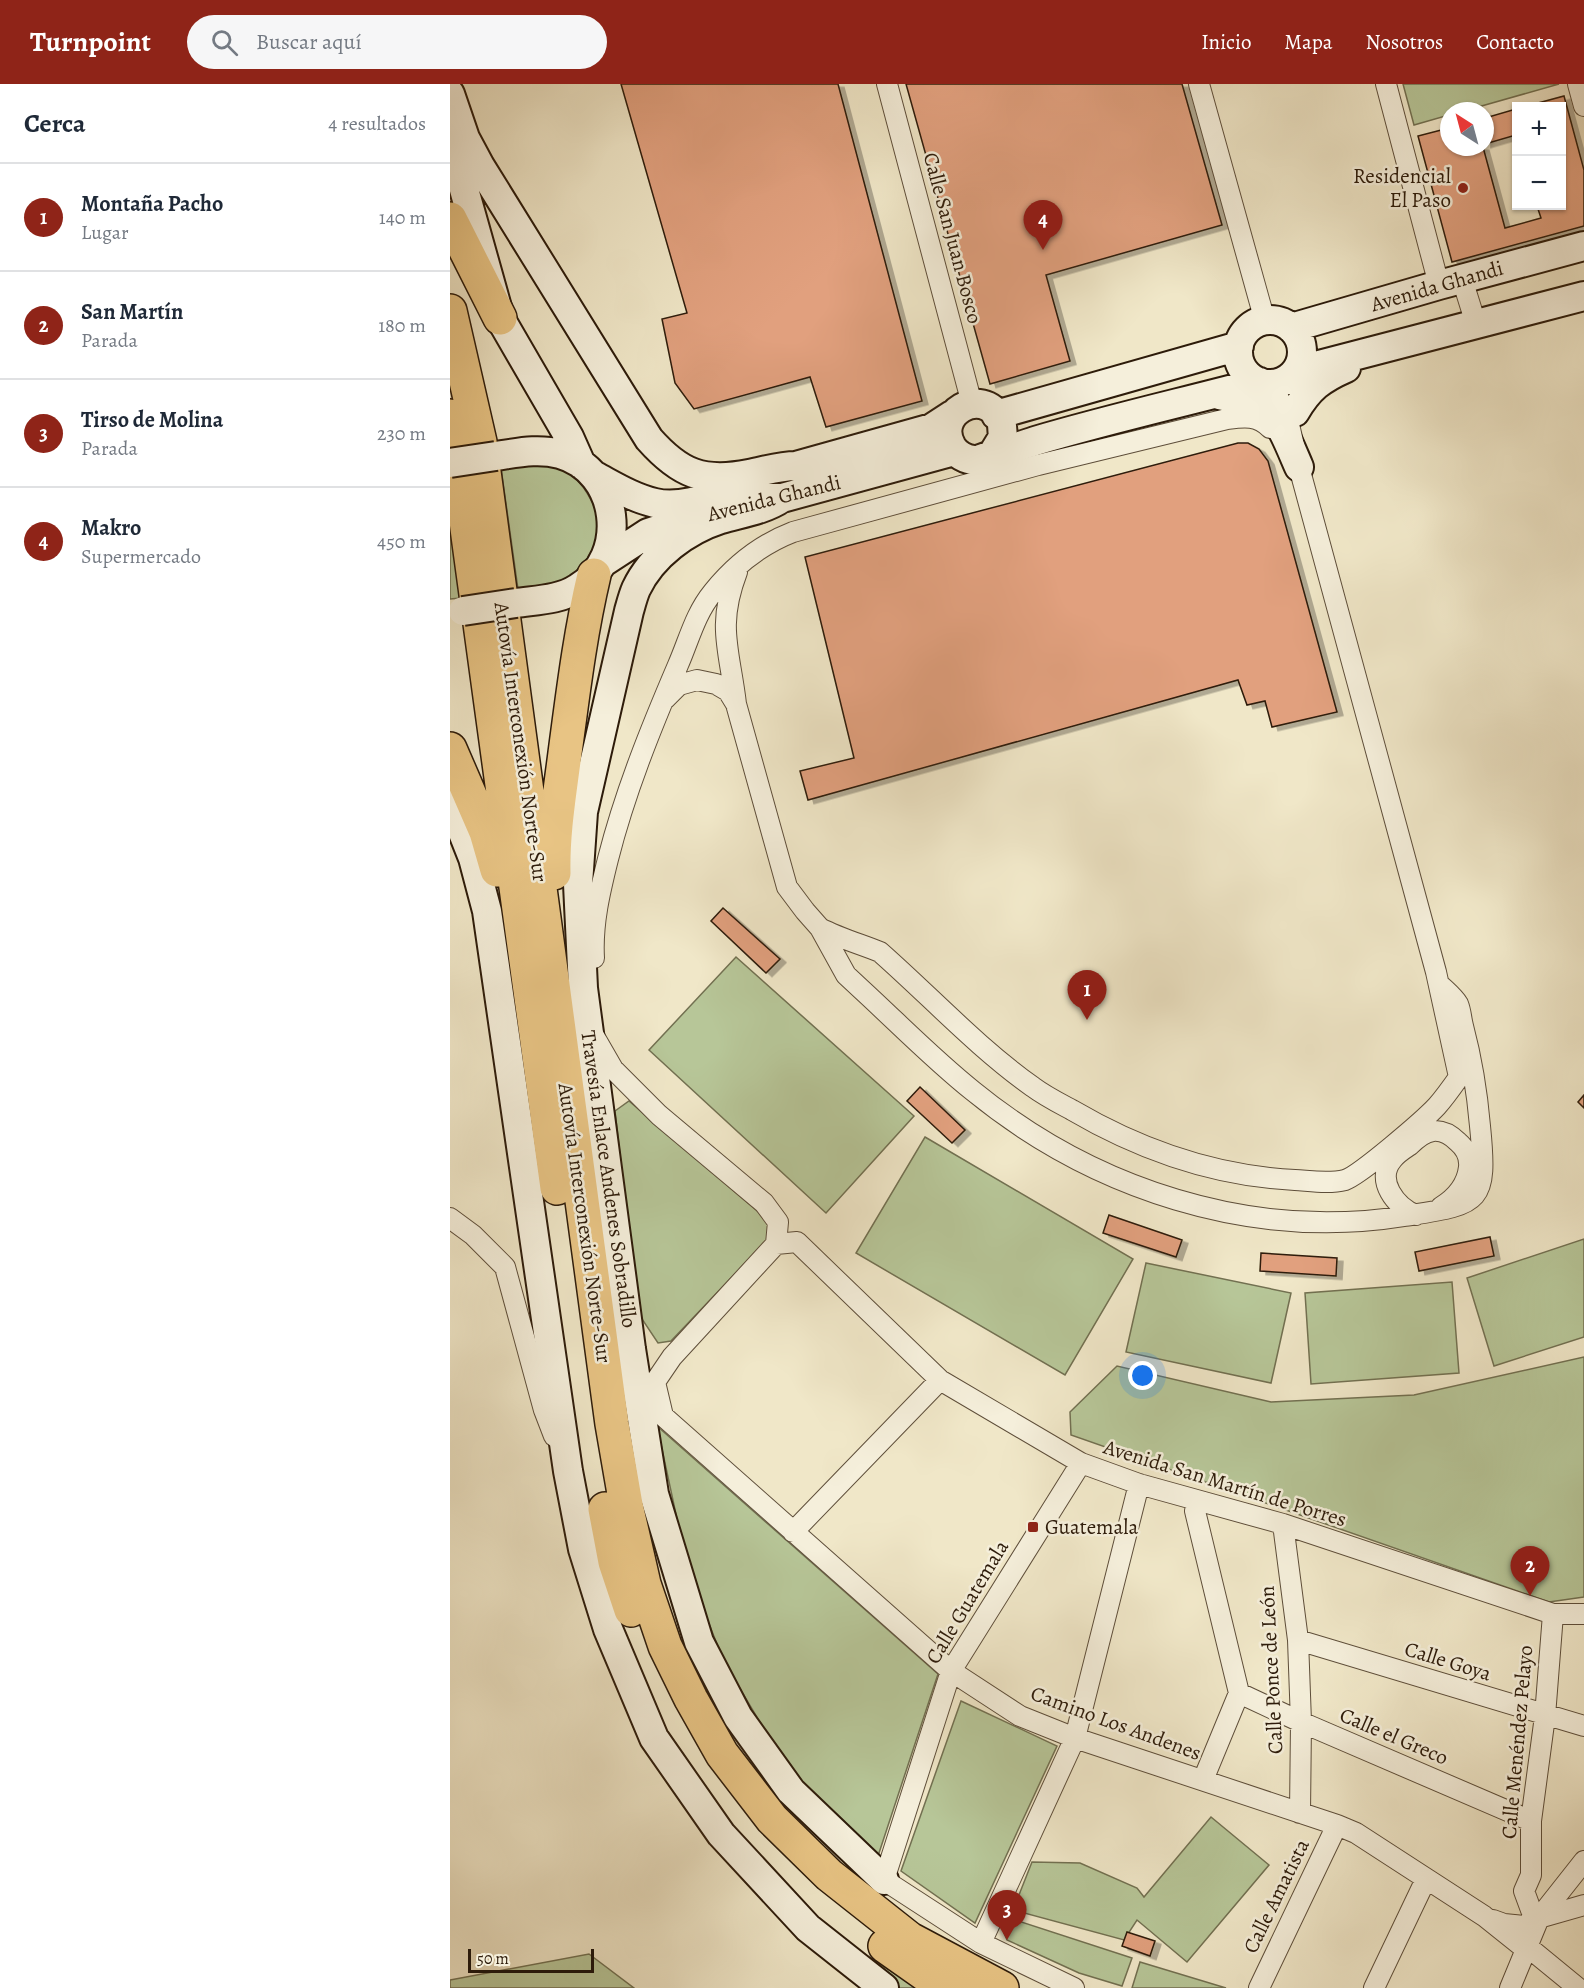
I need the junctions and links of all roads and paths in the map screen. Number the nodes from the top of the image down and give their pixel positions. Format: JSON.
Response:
{"nodes":[{"id":1,"x":887,"y":84,"type":"edge"},
{"id":2,"x":1199,"y":84,"type":"edge"},
{"id":3,"x":1386,"y":84,"type":"edge"},
{"id":4,"x":1578,"y":84,"type":"edge"},
{"id":5,"x":450,"y":94,"type":"edge"},
{"id":6,"x":1584,"y":106,"type":"edge"},
{"id":7,"x":450,"y":124,"type":"edge"},
{"id":8,"x":450,"y":219,"type":"edge"},
{"id":9,"x":1584,"y":246,"type":"edge"},
{"id":10,"x":1451,"y":282,"type":"junction"},
{"id":11,"x":1584,"y":296,"type":"edge"},
{"id":12,"x":450,"y":311,"type":"edge"},
{"id":13,"x":500,"y":318,"type":"junction"},
{"id":14,"x":1476,"y":324,"type":"junction"},
{"id":15,"x":1278,"y":325,"type":"junction"},
{"id":16,"x":1239,"y":346,"type":"junction"},
{"id":17,"x":1392,"y":346,"type":"junction"},
{"id":18,"x":1280,"y":378,"type":"junction"},
{"id":19,"x":1214,"y":394,"type":"junction"},
{"id":20,"x":1295,"y":412,"type":"junction"},
{"id":21,"x":963,"y":415,"type":"junction"},
{"id":22,"x":450,"y":416,"type":"edge"},
{"id":23,"x":954,"y":451,"type":"junction"},
{"id":24,"x":992,"y":455,"type":"junction"},
{"id":25,"x":450,"y":463,"type":"edge"},
{"id":26,"x":796,"y":466,"type":"junction"},
{"id":27,"x":1299,"y":466,"type":"junction"},
{"id":28,"x":588,"y":470,"type":"junction"},
{"id":29,"x":783,"y":498,"type":"junction"},
{"id":30,"x":739,"y":566,"type":"junction"},
{"id":31,"x":598,"y":569,"type":"junction"},
{"id":32,"x":456,"y":611,"type":"edge"},
{"id":33,"x":661,"y":702,"type":"junction"},
{"id":34,"x":736,"y":704,"type":"junction"},
{"id":35,"x":450,"y":749,"type":"edge"},
{"id":36,"x":450,"y":800,"type":"edge"},
{"id":37,"x":820,"y":928,"type":"junction"},
{"id":38,"x":538,"y":964,"type":"junction"},
{"id":39,"x":1439,"y":984,"type":"junction"},
{"id":40,"x":1443,"y":1006,"type":"junction"},
{"id":41,"x":588,"y":1023,"type":"junction"},
{"id":42,"x":1419,"y":1137,"type":"junction"},
{"id":43,"x":1425,"y":1213,"type":"junction"},
{"id":44,"x":450,"y":1218,"type":"edge"},
{"id":45,"x":776,"y":1244,"type":"junction"},
{"id":46,"x":940,"y":1380,"type":"junction"},
{"id":47,"x":1081,"y":1462,"type":"junction"},
{"id":48,"x":568,"y":1471,"type":"junction"},
{"id":49,"x":1139,"y":1484,"type":"junction"},
{"id":50,"x":1198,"y":1502,"type":"junction"},
{"id":51,"x":1283,"y":1524,"type":"junction"},
{"id":52,"x":793,"y":1532,"type":"junction"},
{"id":53,"x":1553,"y":1614,"type":"junction"},
{"id":54,"x":1584,"y":1614,"type":"edge"},
{"id":55,"x":1298,"y":1641,"type":"junction"},
{"id":56,"x":951,"y":1671,"type":"junction"},
{"id":57,"x":1239,"y":1693,"type":"junction"},
{"id":58,"x":1545,"y":1716,"type":"junction"},
{"id":59,"x":1301,"y":1722,"type":"junction"},
{"id":60,"x":1584,"y":1726,"type":"edge"},
{"id":61,"x":1075,"y":1738,"type":"junction"},
{"id":62,"x":1203,"y":1780,"type":"junction"},
{"id":63,"x":1300,"y":1813,"type":"junction"},
{"id":64,"x":1531,"y":1821,"type":"junction"},
{"id":65,"x":1337,"y":1825,"type":"junction"},
{"id":66,"x":1584,"y":1859,"type":"edge"},
{"id":67,"x":1584,"y":1872,"type":"edge"},
{"id":68,"x":1531,"y":1875,"type":"junction"},
{"id":69,"x":1426,"y":1879,"type":"junction"},
{"id":70,"x":884,"y":1880,"type":"junction"},
{"id":71,"x":1584,"y":1899,"type":"edge"},
{"id":72,"x":1584,"y":1905,"type":"edge"},
{"id":73,"x":1484,"y":1916,"type":"junction"},
{"id":74,"x":1539,"y":1918,"type":"junction"},
{"id":75,"x":981,"y":1943,"type":"junction"},
{"id":76,"x":1528,"y":1947,"type":"junction"},
{"id":77,"x":884,"y":1988,"type":"edge"},
{"id":78,"x":952,"y":1988,"type":"edge"},
{"id":79,"x":1002,"y":1988,"type":"edge"},
{"id":80,"x":1074,"y":1988,"type":"edge"},
{"id":81,"x":1259,"y":1988,"type":"edge"},
{"id":82,"x":1374,"y":1988,"type":"edge"},
{"id":83,"x":1510,"y":1988,"type":"edge"},
{"id":84,"x":1578,"y":1988,"type":"edge"}],
"edges":[{"from":1,"to":21,"type":"street","name":"Calle San Juan Bosco"},
{"from":2,"to":15,"type":"street"},
{"from":3,"to":10,"type":"street"},
{"from":4,"to":6,"type":"street"},
{"from":5,"to":26,"type":"street"},
{"from":7,"to":13,"type":"street"},
{"from":8,"to":13,"type":"highway"},
{"from":9,"to":10,"type":"street","name":"Avenida Ghandi"},
{"from":10,"to":14,"type":"street"},
{"from":10,"to":15,"type":"street","name":"Avenida Ghandi"},
{"from":11,"to":14,"type":"street"},
{"from":12,"to":38,"type":"highway","name":"Autovía Interconexión Norte-Sur"},
{"from":13,"to":28,"type":"street"},
{"from":14,"to":17,"type":"street"},
{"from":15,"to":16,"type":"street"},
{"from":15,"to":18,"type":"street"},
{"from":16,"to":18,"type":"street"},
{"from":16,"to":21,"type":"street"},
{"from":17,"to":18,"type":"street"},
{"from":17,"to":20,"type":"street"},
{"from":18,"to":19,"type":"street"},
{"from":18,"to":20,"type":"street"},
{"from":18,"to":27,"type":"street"},
{"from":19,"to":24,"type":"street"},
{"from":19,"to":27,"type":"street"},
{"from":20,"to":27,"type":"street"},
{"from":21,"to":23,"type":"street"},
{"from":21,"to":24,"type":"street"},
{"from":21,"to":26,"type":"street"},
{"from":22,"to":38,"type":"highway","name":"Autovía Interconexión Norte-Sur"},
{"from":23,"to":24,"type":"street"},
{"from":23,"to":29,"type":"street","name":"Avenida Ghandi"},
{"from":25,"to":28,"type":"street","name":"Avenida Ghandi","bridge":true},
{"from":26,"to":28,"type":"street","name":"Avenida Ghandi"},
{"from":27,"to":30,"type":"street"},
{"from":27,"to":39,"type":"street"},
{"from":28,"to":31,"type":"street"},
{"from":29,"to":31,"type":"street","name":"Avenida Ghandi"},
{"from":29,"to":41,"type":"street","name":"Travesía Enlace Andenes Sobradillo"},
{"from":30,"to":33,"type":"street"},
{"from":30,"to":34,"type":"street"},
{"from":31,"to":32,"type":"street","name":"Avenida Ghandi","bridge":true},
{"from":31,"to":38,"type":"highway"},
{"from":33,"to":34,"type":"street"},
{"from":33,"to":41,"type":"street"},
{"from":34,"to":37,"type":"street"},
{"from":35,"to":38,"type":"highway"},
{"from":36,"to":48,"type":"street"},
{"from":37,"to":40,"type":"street"},
{"from":37,"to":43,"type":"street"},
{"from":38,"to":78,"type":"highway","name":"Autovía Interconexión Norte-Sur"},
{"from":38,"to":79,"type":"highway","name":"Autovía Interconexión Norte-Sur"},
{"from":39,"to":40,"type":"street"},
{"from":39,"to":43,"type":"street"},
{"from":40,"to":42,"type":"street"},
{"from":41,"to":45,"type":"street"},
{"from":41,"to":70,"type":"street","name":"Travesía Enlace Andenes Sobradillo"},
{"from":42,"to":43,"type":"street"},
{"from":42,"to":43,"type":"street"},
{"from":44,"to":48,"type":"street"},
{"from":45,"to":46,"type":"street","name":"Avenida San Martín de Porres"},
{"from":45,"to":52,"type":"street","name":"Camino Los Andenes"},
{"from":46,"to":47,"type":"street","name":"Avenida San Martín de Porres"},
{"from":46,"to":52,"type":"street"},
{"from":47,"to":49,"type":"street","name":"Avenida San Martín de Porres"},
{"from":47,"to":56,"type":"street","name":"Calle Guatemala"},
{"from":48,"to":77,"type":"street"},
{"from":49,"to":50,"type":"street","name":"Avenida San Martín de Porres"},
{"from":49,"to":61,"type":"street"},
{"from":50,"to":51,"type":"street","name":"Avenida San Martín de Porres"},
{"from":50,"to":57,"type":"street"},
{"from":51,"to":53,"type":"street","name":"Avenida San Martín de Porres"},
{"from":51,"to":55,"type":"street","name":"Calle Ponce de León"},
{"from":52,"to":56,"type":"street","name":"Camino Los Andenes"},
{"from":53,"to":54,"type":"street","name":"Avenida San Martín de Porres"},
{"from":53,"to":58,"type":"street","name":"Calle Menéndez Pelayo"},
{"from":55,"to":58,"type":"street","name":"Calle Goya"},
{"from":55,"to":59,"type":"street","name":"Calle Ponce de León"},
{"from":56,"to":61,"type":"street","name":"Camino Los Andenes"},
{"from":56,"to":70,"type":"street","name":"Calle Guatemala"},
{"from":57,"to":59,"type":"street","name":"Calle el Greco"},
{"from":57,"to":62,"type":"street"},
{"from":58,"to":60,"type":"street","name":"Calle Goya"},
{"from":58,"to":64,"type":"street","name":"Calle Menéndez Pelayo"},
{"from":59,"to":63,"type":"street","name":"Calle Ponce de León"},
{"from":59,"to":64,"type":"street","name":"Calle el Greco"},
{"from":61,"to":62,"type":"street","name":"Camino Los Andenes"},
{"from":61,"to":75,"type":"street"},
{"from":62,"to":63,"type":"street","name":"Camino Los Andenes"},
{"from":63,"to":65,"type":"street","name":"Camino Los Andenes"},
{"from":64,"to":68,"type":"street","name":"Calle Menéndez Pelayo"},
{"from":65,"to":69,"type":"street","name":"Camino Los Andenes"},
{"from":65,"to":81,"type":"street","name":"Calle Amatista"},
{"from":66,"to":68,"type":"street"},
{"from":66,"to":74,"type":"street"},
{"from":67,"to":71,"type":"street"},
{"from":68,"to":74,"type":"street","name":"Calle Menéndez Pelayo"},
{"from":69,"to":73,"type":"street","name":"Camino Los Andenes"},
{"from":69,"to":82,"type":"street"},
{"from":70,"to":75,"type":"street"},
{"from":72,"to":74,"type":"street","name":"Camino Los Andenes"},
{"from":73,"to":74,"type":"street","name":"Camino Los Andenes"},
{"from":73,"to":76,"type":"street","name":"Camino Los Andenes"},
{"from":74,"to":76,"type":"street"},
{"from":75,"to":80,"type":"street"},
{"from":76,"to":83,"type":"street"},
{"from":76,"to":84,"type":"street","name":"Camino Los Andenes"}]}
